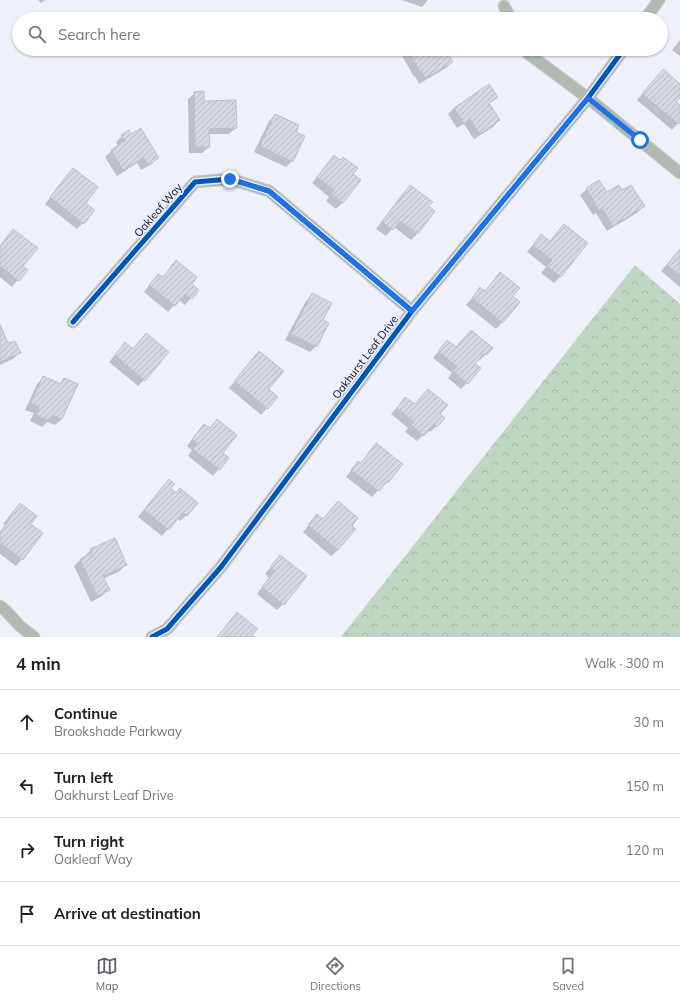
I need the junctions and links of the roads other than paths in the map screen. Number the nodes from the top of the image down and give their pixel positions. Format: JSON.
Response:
{"nodes":[{"id":1,"x":659,"y":0,"type":"edge"},
{"id":2,"x":504,"y":6,"type":"dead end"},
{"id":3,"x":507,"y":12,"type":"edge"},
{"id":4,"x":650,"y":12,"type":"edge"},
{"id":5,"x":531,"y":56,"type":"edge"},
{"id":6,"x":619,"y":56,"type":"edge"},
{"id":7,"x":588,"y":98,"type":"junction"},
{"id":8,"x":680,"y":173,"type":"edge"},
{"id":9,"x":412,"y":311,"type":"junction"},
{"id":10,"x":73,"y":322,"type":"dead end"},
{"id":11,"x":0,"y":606,"type":"edge"},
{"id":12,"x":34,"y":637,"type":"edge"},
{"id":13,"x":152,"y":637,"type":"edge"}],
"edges":[{"from":1,"to":4,"type":"street"},
{"from":2,"to":3,"type":"street"},
{"from":5,"to":7,"type":"street"},
{"from":6,"to":7,"type":"street","name":"Oakhurst Leaf Drive"},
{"from":7,"to":8,"type":"street"},
{"from":7,"to":9,"type":"street","name":"Oakhurst Leaf Drive"},
{"from":9,"to":10,"type":"street","name":"Oakleaf Way"},
{"from":9,"to":13,"type":"street","name":"Oakhurst Leaf Drive"},
{"from":11,"to":12,"type":"street"}]}
